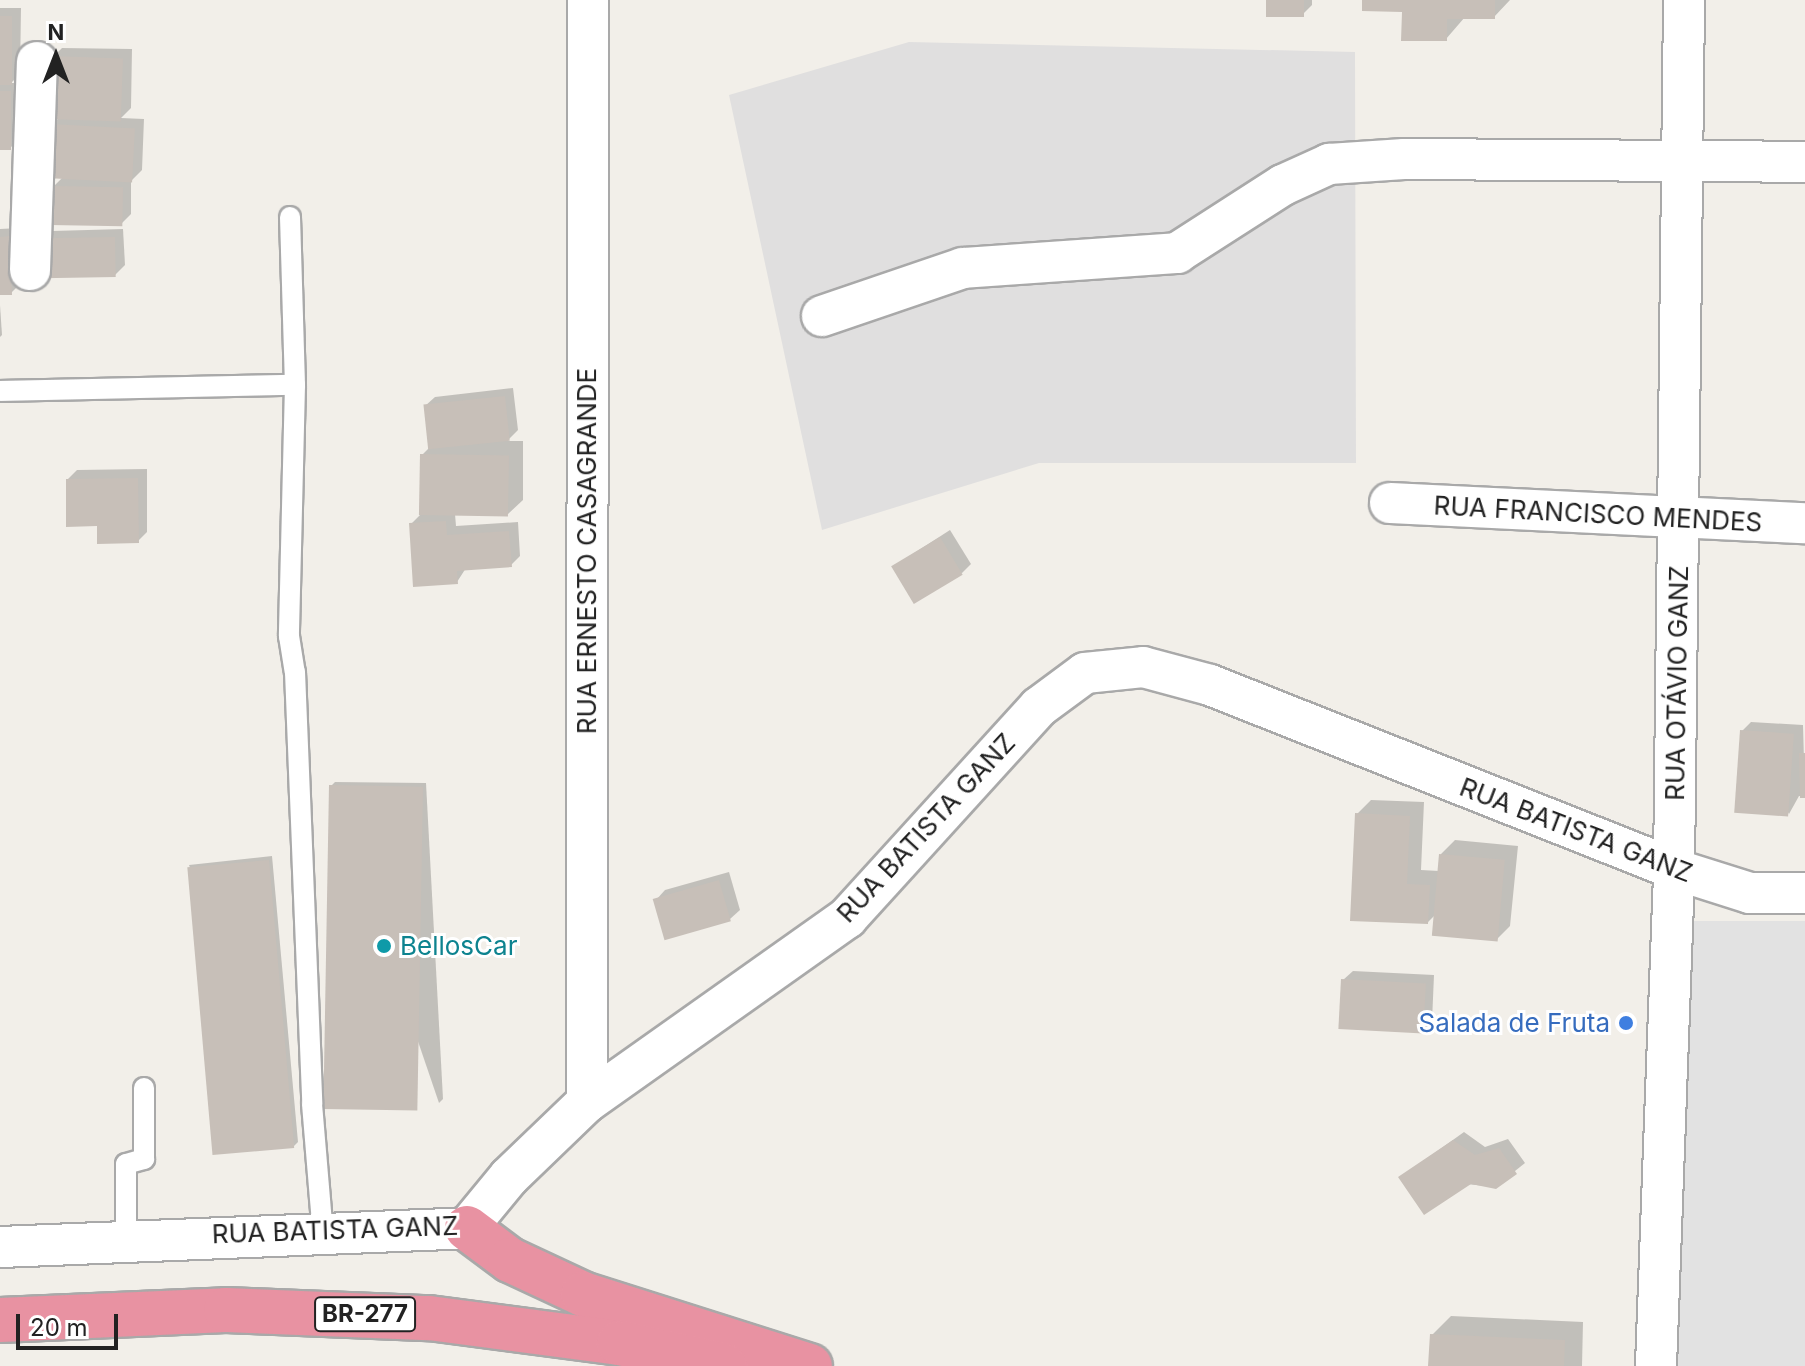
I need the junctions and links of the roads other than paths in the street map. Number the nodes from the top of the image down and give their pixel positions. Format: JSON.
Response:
{"nodes":[{"id":1,"x":588,"y":0,"type":"edge"},
{"id":2,"x":1684,"y":0,"type":"edge"},
{"id":3,"x":37,"y":62,"type":"dead end"},
{"id":4,"x":1805,"y":162,"type":"edge"},
{"id":5,"x":1682,"y":163,"type":"junction"},
{"id":6,"x":17,"y":173,"type":"edge"},
{"id":7,"x":290,"y":217,"type":"dead end"},
{"id":8,"x":30,"y":270,"type":"dead end"},
{"id":9,"x":822,"y":316,"type":"dead end"},
{"id":10,"x":295,"y":385,"type":"junction"},
{"id":11,"x":0,"y":391,"type":"edge"},
{"id":12,"x":1390,"y":503,"type":"dead end"},
{"id":13,"x":1679,"y":518,"type":"junction"},
{"id":14,"x":1805,"y":523,"type":"edge"},
{"id":15,"x":1674,"y":869,"type":"junction"},
{"id":16,"x":1805,"y":893,"type":"edge"},
{"id":17,"x":144,"y":1088,"type":"dead end"},
{"id":18,"x":587,"y":1102,"type":"junction"},
{"id":19,"x":467,"y":1228,"type":"junction"},
{"id":20,"x":323,"y":1234,"type":"junction"},
{"id":21,"x":126,"y":1240,"type":"junction"},
{"id":22,"x":0,"y":1247,"type":"edge"},
{"id":23,"x":0,"y":1320,"type":"edge"},
{"id":24,"x":725,"y":1366,"type":"edge"},
{"id":25,"x":810,"y":1366,"type":"edge"},
{"id":26,"x":1656,"y":1366,"type":"edge"}],
"edges":[{"from":1,"to":18,"type":"street","name":"RUA ERNESTO CASAGRANDE"},
{"from":2,"to":5,"type":"street","name":"RUA OTÁVIO GANZ"},
{"from":3,"to":6,"type":"street"},
{"from":4,"to":5,"type":"street"},
{"from":5,"to":9,"type":"street"},
{"from":5,"to":13,"type":"street","name":"RUA OTÁVIO GANZ"},
{"from":6,"to":8,"type":"street"},
{"from":7,"to":10,"type":"lane"},
{"from":10,"to":11,"type":"lane"},
{"from":10,"to":20,"type":"lane"},
{"from":12,"to":13,"type":"street","name":"RUA FRANCISCO MENDES"},
{"from":13,"to":14,"type":"street","name":"RUA FRANCISCO MENDES"},
{"from":13,"to":15,"type":"street","name":"RUA OTÁVIO GANZ"},
{"from":15,"to":16,"type":"street","name":"RUA BATISTA GANZ"},
{"from":15,"to":18,"type":"street","name":"RUA BATISTA GANZ"},
{"from":15,"to":26,"type":"street","name":"RUA OTÁVIO GANZ"},
{"from":17,"to":21,"type":"lane"},
{"from":18,"to":19,"type":"street","name":"RUA BATISTA GANZ"},
{"from":19,"to":20,"type":"street","name":"RUA BATISTA GANZ"},
{"from":19,"to":25,"type":"highway"},
{"from":20,"to":21,"type":"street","name":"RUA BATISTA GANZ"},
{"from":21,"to":22,"type":"street","name":"RUA BATISTA GANZ"},
{"from":23,"to":24,"type":"highway","number":"BR-277"}]}
